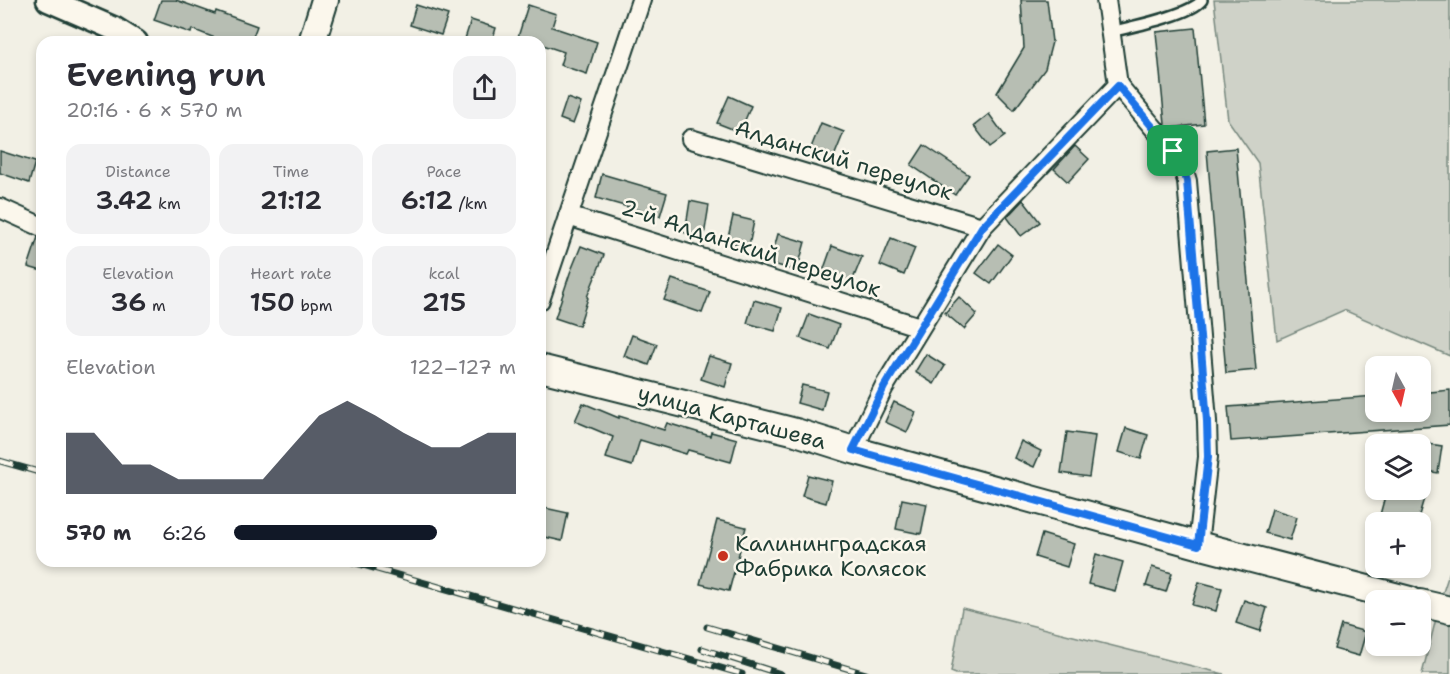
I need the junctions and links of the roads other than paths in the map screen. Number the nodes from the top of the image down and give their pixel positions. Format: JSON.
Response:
{"nodes":[{"id":1,"x":48,"y":0,"type":"edge"},
{"id":2,"x":325,"y":0,"type":"edge"},
{"id":3,"x":641,"y":0,"type":"edge"},
{"id":4,"x":1106,"y":0,"type":"edge"},
{"id":5,"x":1202,"y":0,"type":"edge"},
{"id":6,"x":1110,"y":32,"type":"junction"},
{"id":7,"x":126,"y":36,"type":"edge"},
{"id":8,"x":314,"y":36,"type":"edge"},
{"id":9,"x":1118,"y":86,"type":"junction"},
{"id":10,"x":691,"y":139,"type":"dead end"},
{"id":11,"x":0,"y":208,"type":"edge"},
{"id":12,"x":568,"y":216,"type":"junction"},
{"id":13,"x":36,"y":224,"type":"edge"},
{"id":14,"x":982,"y":227,"type":"junction"},
{"id":15,"x":546,"y":282,"type":"edge"},
{"id":16,"x":920,"y":327,"type":"junction"},
{"id":17,"x":546,"y":370,"type":"edge"},
{"id":18,"x":853,"y":450,"type":"junction"},
{"id":19,"x":1198,"y":545,"type":"junction"},
{"id":20,"x":1371,"y":590,"type":"edge"},
{"id":21,"x":1431,"y":606,"type":"edge"},
{"id":22,"x":1450,"y":610,"type":"edge"}],
"edges":[{"from":1,"to":7,"type":"street"},
{"from":2,"to":8,"type":"main road"},
{"from":3,"to":12,"type":"street"},
{"from":4,"to":6,"type":"street"},
{"from":5,"to":6,"type":"lane"},
{"from":6,"to":9,"type":"street"},
{"from":9,"to":14,"type":"street"},
{"from":9,"to":19,"type":"street"},
{"from":10,"to":14,"type":"street","name":"Алданский переулок"},
{"from":11,"to":13,"type":"street"},
{"from":12,"to":15,"type":"street"},
{"from":12,"to":16,"type":"street","name":"2-й Алданский переулок"},
{"from":14,"to":16,"type":"street"},
{"from":16,"to":18,"type":"street"},
{"from":17,"to":18,"type":"main road","name":"улица Карташева"},
{"from":18,"to":19,"type":"main road","name":"улица Карташева"},
{"from":19,"to":20,"type":"main road","name":"улица Карташева"},
{"from":21,"to":22,"type":"main road"}]}
